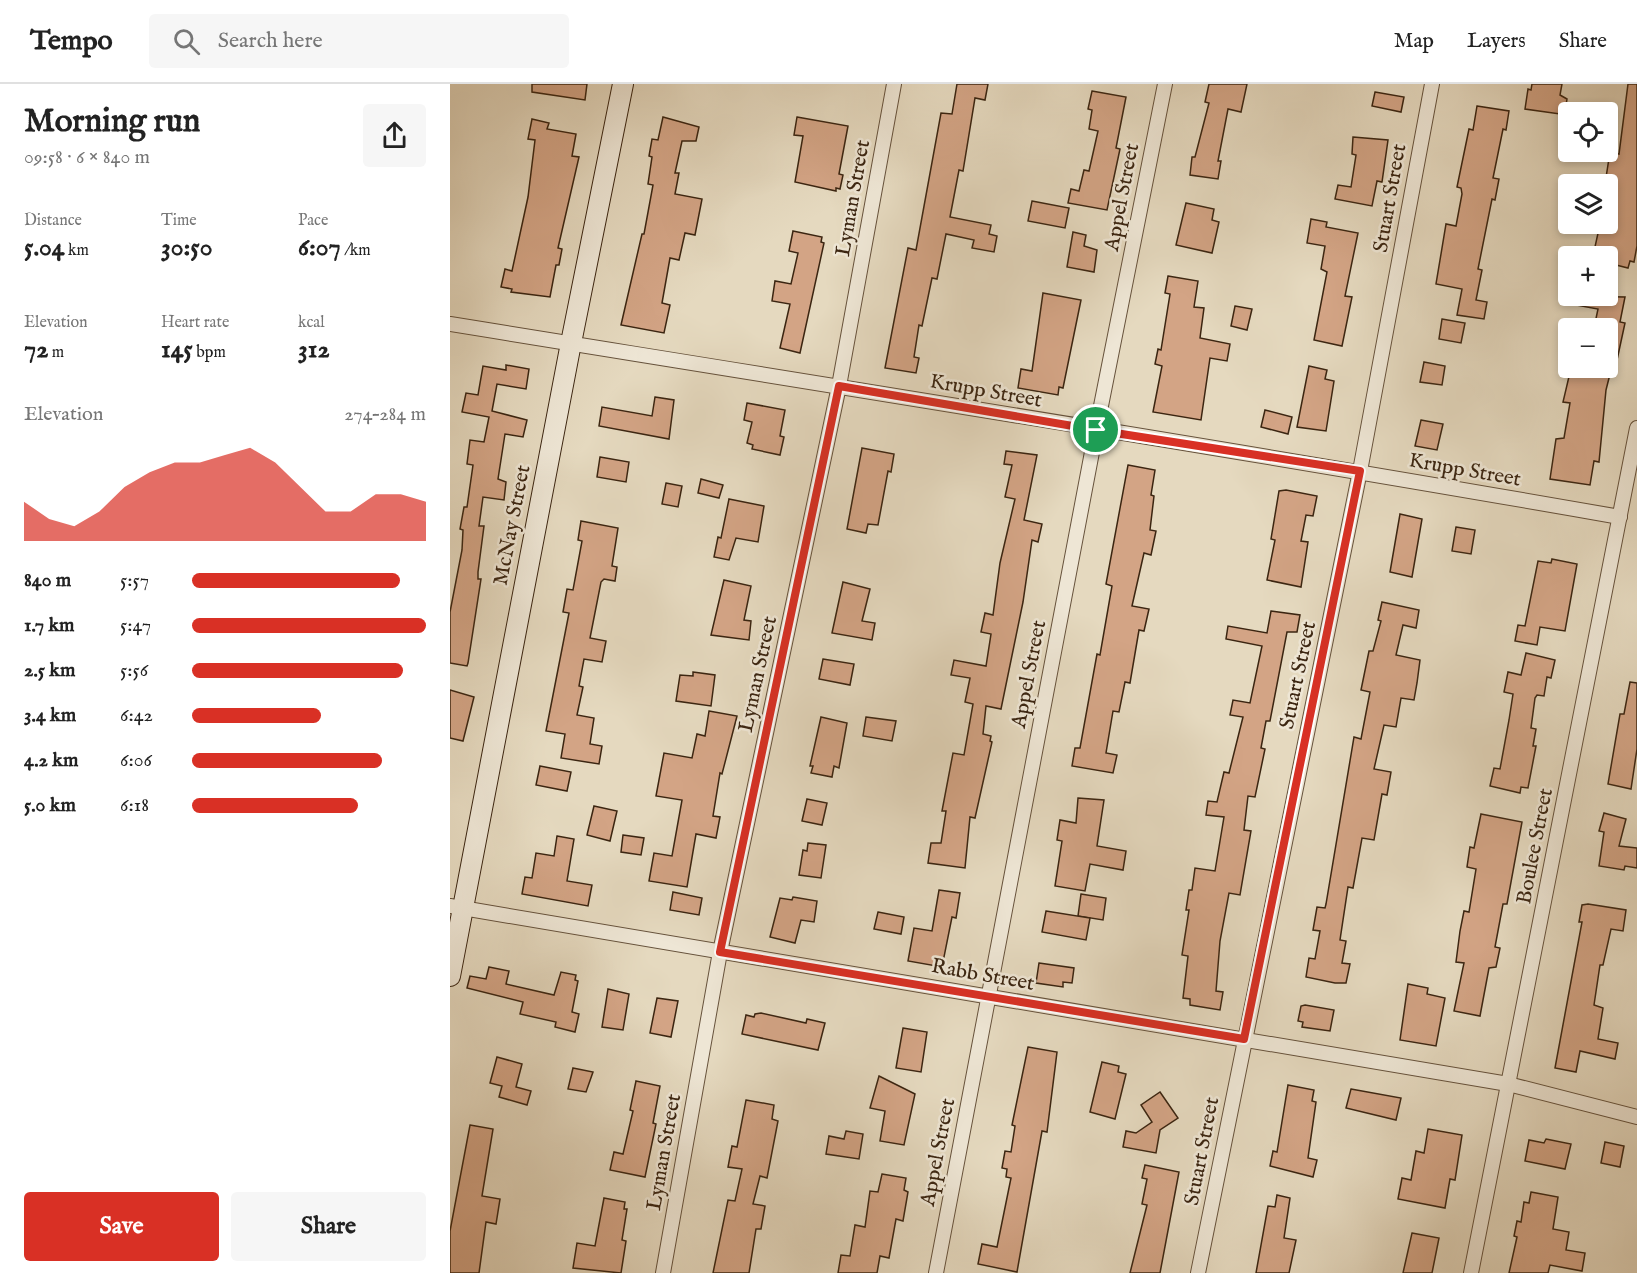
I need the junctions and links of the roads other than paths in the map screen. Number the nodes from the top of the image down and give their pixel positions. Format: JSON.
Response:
{"nodes":[{"id":1,"x":624,"y":84,"type":"edge"},
{"id":2,"x":894,"y":84,"type":"edge"},
{"id":3,"x":1165,"y":84,"type":"edge"},
{"id":4,"x":1431,"y":84,"type":"edge"},
{"id":5,"x":450,"y":324,"type":"edge"},
{"id":6,"x":571,"y":343,"type":"junction"},
{"id":7,"x":839,"y":386,"type":"junction"},
{"id":8,"x":1637,"y":428,"type":"edge"},
{"id":9,"x":1096,"y":430,"type":"junction"},
{"id":10,"x":1360,"y":471,"type":"junction"},
{"id":11,"x":1620,"y":517,"type":"junction"},
{"id":12,"x":456,"y":907,"type":"edge"},
{"id":13,"x":720,"y":952,"type":"junction"},
{"id":14,"x":450,"y":976,"type":"edge"},
{"id":15,"x":988,"y":996,"type":"junction"},
{"id":16,"x":1244,"y":1039,"type":"junction"},
{"id":17,"x":1508,"y":1084,"type":"junction"},
{"id":18,"x":1637,"y":1117,"type":"edge"},
{"id":19,"x":663,"y":1273,"type":"edge"},
{"id":20,"x":936,"y":1273,"type":"edge"},
{"id":21,"x":1198,"y":1273,"type":"edge"},
{"id":22,"x":1471,"y":1273,"type":"edge"}],
"edges":[{"from":1,"to":6,"type":"street","name":"McNay Street"},
{"from":2,"to":7,"type":"street","name":"Lyman Street"},
{"from":3,"to":9,"type":"street","name":"Appel Street"},
{"from":4,"to":10,"type":"street","name":"Stuart Street"},
{"from":5,"to":6,"type":"street","name":"Krupp Street"},
{"from":6,"to":7,"type":"street","name":"Krupp Street"},
{"from":6,"to":12,"type":"street","name":"McNay Street"},
{"from":7,"to":9,"type":"street","name":"Krupp Street"},
{"from":7,"to":13,"type":"street","name":"Lyman Street"},
{"from":8,"to":11,"type":"street","name":"Boulee Street"},
{"from":9,"to":10,"type":"street","name":"Krupp Street"},
{"from":9,"to":15,"type":"street","name":"Appel Street"},
{"from":10,"to":11,"type":"street","name":"Krupp Street"},
{"from":10,"to":16,"type":"street","name":"Stuart Street"},
{"from":11,"to":17,"type":"street","name":"Boulee Street"},
{"from":12,"to":13,"type":"street","name":"Rabb Street"},
{"from":12,"to":14,"type":"street","name":"McNay Street"},
{"from":13,"to":15,"type":"street","name":"Rabb Street"},
{"from":13,"to":19,"type":"street","name":"Lyman Street"},
{"from":15,"to":16,"type":"street","name":"Rabb Street"},
{"from":15,"to":20,"type":"street","name":"Appel Street"},
{"from":16,"to":17,"type":"street","name":"Rabb Street"},
{"from":16,"to":21,"type":"street","name":"Stuart Street"},
{"from":17,"to":18,"type":"street","name":"Rabb Street"},
{"from":17,"to":22,"type":"street","name":"Boulee Street"}]}
